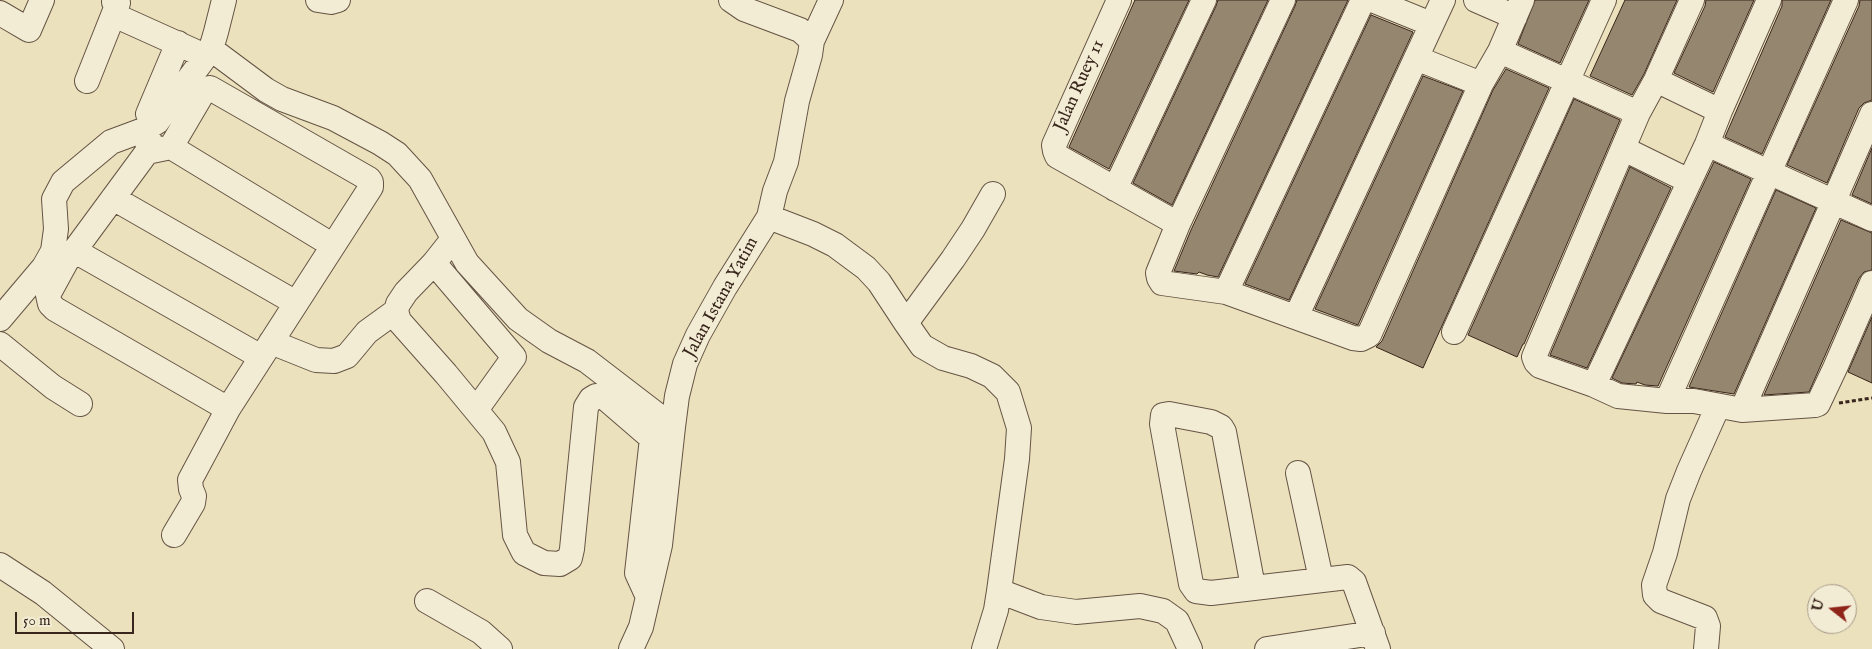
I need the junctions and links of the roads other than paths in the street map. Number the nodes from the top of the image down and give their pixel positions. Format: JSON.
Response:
{"nodes":[{"id":1,"x":42,"y":0,"type":"edge"},
{"id":2,"x":224,"y":0,"type":"edge"},
{"id":3,"x":318,"y":0,"type":"edge"},
{"id":4,"x":338,"y":0,"type":"edge"},
{"id":5,"x":731,"y":0,"type":"edge"},
{"id":6,"x":831,"y":0,"type":"edge"},
{"id":7,"x":1119,"y":0,"type":"edge"},
{"id":8,"x":1204,"y":0,"type":"edge"},
{"id":9,"x":1283,"y":0,"type":"edge"},
{"id":10,"x":1363,"y":0,"type":"edge"},
{"id":11,"x":1372,"y":0,"type":"edge"},
{"id":12,"x":1443,"y":0,"type":"edge"},
{"id":13,"x":1476,"y":0,"type":"edge"},
{"id":14,"x":1604,"y":0,"type":"edge"},
{"id":15,"x":1692,"y":0,"type":"edge"},
{"id":16,"x":1770,"y":0,"type":"edge"},
{"id":17,"x":1846,"y":0,"type":"edge"},
{"id":18,"x":112,"y":7,"type":"edge"},
{"id":19,"x":1519,"y":8,"type":"edge"},
{"id":20,"x":0,"y":13,"type":"edge"},
{"id":21,"x":1431,"y":24,"type":"junction"},
{"id":22,"x":812,"y":42,"type":"junction"},
{"id":23,"x":178,"y":43,"type":"junction"},
{"id":24,"x":1500,"y":51,"type":"junction"},
{"id":25,"x":208,"y":52,"type":"junction"},
{"id":26,"x":1416,"y":58,"type":"junction"},
{"id":27,"x":1656,"y":80,"type":"junction"},
{"id":28,"x":87,"y":82,"type":"dead end"},
{"id":29,"x":1568,"y":82,"type":"junction"},
{"id":30,"x":1481,"y":84,"type":"junction"},
{"id":31,"x":1720,"y":111,"type":"junction"},
{"id":32,"x":1638,"y":113,"type":"junction"},
{"id":33,"x":1872,"y":114,"type":"edge"},
{"id":34,"x":147,"y":132,"type":"junction"},
{"id":35,"x":1707,"y":144,"type":"junction"},
{"id":36,"x":172,"y":147,"type":"junction"},
{"id":37,"x":1624,"y":149,"type":"junction"},
{"id":38,"x":1768,"y":172,"type":"junction"},
{"id":39,"x":1689,"y":181,"type":"junction"},
{"id":40,"x":1115,"y":189,"type":"junction"},
{"id":41,"x":993,"y":194,"type":"dead end"},
{"id":42,"x":113,"y":198,"type":"junction"},
{"id":43,"x":1833,"y":201,"type":"junction"},
{"id":44,"x":770,"y":217,"type":"junction"},
{"id":45,"x":1872,"y":219,"type":"edge"},
{"id":46,"x":1178,"y":224,"type":"junction"},
{"id":47,"x":453,"y":238,"type":"junction"},
{"id":48,"x":332,"y":245,"type":"junction"},
{"id":49,"x":75,"y":251,"type":"junction"},
{"id":50,"x":434,"y":263,"type":"junction"},
{"id":51,"x":1872,"y":283,"type":"edge"},
{"id":52,"x":1226,"y":292,"type":"junction"},
{"id":53,"x":296,"y":303,"type":"junction"},
{"id":54,"x":396,"y":311,"type":"junction"},
{"id":55,"x":1296,"y":317,"type":"junction"},
{"id":56,"x":0,"y":319,"type":"edge"},
{"id":57,"x":906,"y":322,"type":"junction"},
{"id":58,"x":1454,"y":332,"type":"dead end"},
{"id":59,"x":0,"y":344,"type":"edge"},
{"id":60,"x":266,"y":350,"type":"junction"},
{"id":61,"x":1594,"y":385,"type":"junction"},
{"id":62,"x":1667,"y":400,"type":"junction"},
{"id":63,"x":80,"y":404,"type":"dead end"},
{"id":64,"x":1718,"y":406,"type":"junction"},
{"id":65,"x":228,"y":409,"type":"junction"},
{"id":66,"x":476,"y":410,"type":"junction"},
{"id":67,"x":1742,"y":410,"type":"junction"},
{"id":68,"x":673,"y":426,"type":"junction"},
{"id":69,"x":652,"y":438,"type":"junction"},
{"id":70,"x":670,"y":454,"type":"junction"},
{"id":71,"x":1298,"y":473,"type":"dead end"},
{"id":72,"x":174,"y":535,"type":"dead end"},
{"id":73,"x":0,"y":564,"type":"edge"},
{"id":74,"x":1320,"y":579,"type":"junction"},
{"id":75,"x":1253,"y":587,"type":"junction"},
{"id":76,"x":999,"y":591,"type":"junction"},
{"id":77,"x":648,"y":597,"type":"junction"},
{"id":78,"x":427,"y":601,"type":"dead end"},
{"id":79,"x":1376,"y":641,"type":"edge"},
{"id":80,"x":112,"y":649,"type":"edge"},
{"id":81,"x":500,"y":649,"type":"edge"},
{"id":82,"x":631,"y":649,"type":"edge"},
{"id":83,"x":984,"y":649,"type":"edge"},
{"id":84,"x":1190,"y":649,"type":"edge"},
{"id":85,"x":1267,"y":649,"type":"edge"},
{"id":86,"x":1706,"y":649,"type":"edge"}],
"edges":[{"from":1,"to":20,"type":"street"},
{"from":2,"to":25,"type":"street"},
{"from":3,"to":4,"type":"street"},
{"from":5,"to":22,"type":"street"},
{"from":6,"to":22,"type":"street","name":"Jalan Istana Yatim"},
{"from":7,"to":40,"type":"street","name":"Jalan Ruey 11"},
{"from":8,"to":40,"type":"street"},
{"from":9,"to":46,"type":"street"},
{"from":10,"to":52,"type":"street"},
{"from":11,"to":21,"type":"street"},
{"from":12,"to":21,"type":"street"},
{"from":13,"to":19,"type":"street"},
{"from":14,"to":29,"type":"street"},
{"from":15,"to":27,"type":"street"},
{"from":16,"to":31,"type":"street"},
{"from":17,"to":38,"type":"street"},
{"from":18,"to":23,"type":"street"},
{"from":18,"to":28,"type":"street"},
{"from":19,"to":24,"type":"street"},
{"from":21,"to":26,"type":"street"},
{"from":22,"to":44,"type":"street","name":"Jalan Istana Yatim"},
{"from":23,"to":25,"type":"street"},
{"from":23,"to":34,"type":"street"},
{"from":24,"to":29,"type":"street"},
{"from":24,"to":30,"type":"street"},
{"from":25,"to":34,"type":"street"},
{"from":25,"to":47,"type":"street"},
{"from":26,"to":30,"type":"street"},
{"from":26,"to":55,"type":"street"},
{"from":27,"to":31,"type":"street"},
{"from":27,"to":32,"type":"street"},
{"from":29,"to":32,"type":"street"},
{"from":29,"to":58,"type":"street"},
{"from":30,"to":55,"type":"street"},
{"from":31,"to":35,"type":"street"},
{"from":32,"to":37,"type":"street"},
{"from":33,"to":43,"type":"street"},
{"from":34,"to":36,"type":"street"},
{"from":34,"to":42,"type":"street"},
{"from":34,"to":56,"type":"street"},
{"from":35,"to":38,"type":"street"},
{"from":35,"to":39,"type":"street"},
{"from":36,"to":48,"type":"street"},
{"from":36,"to":48,"type":"street"},
{"from":37,"to":39,"type":"street"},
{"from":37,"to":61,"type":"street"},
{"from":38,"to":43,"type":"street"},
{"from":38,"to":62,"type":"street"},
{"from":39,"to":61,"type":"street"},
{"from":40,"to":46,"type":"street","name":"Jalan Ruey 11"},
{"from":41,"to":57,"type":"street"},
{"from":42,"to":49,"type":"street"},
{"from":42,"to":53,"type":"street"},
{"from":43,"to":45,"type":"street"},
{"from":43,"to":67,"type":"street"},
{"from":44,"to":57,"type":"street"},
{"from":44,"to":68,"type":"street","name":"Jalan Istana Yatim"},
{"from":46,"to":52,"type":"street"},
{"from":47,"to":50,"type":"street"},
{"from":47,"to":68,"type":"street"},
{"from":48,"to":53,"type":"street"},
{"from":49,"to":60,"type":"street"},
{"from":49,"to":65,"type":"street"},
{"from":50,"to":54,"type":"street"},
{"from":50,"to":66,"type":"street"},
{"from":51,"to":67,"type":"street"},
{"from":52,"to":55,"type":"street"},
{"from":53,"to":60,"type":"street"},
{"from":54,"to":60,"type":"street"},
{"from":54,"to":66,"type":"street"},
{"from":57,"to":76,"type":"street"},
{"from":59,"to":63,"type":"street"},
{"from":60,"to":65,"type":"street"},
{"from":61,"to":62,"type":"street"},
{"from":62,"to":64,"type":"street"},
{"from":64,"to":67,"type":"street"},
{"from":64,"to":86,"type":"street"},
{"from":65,"to":72,"type":"street"},
{"from":66,"to":69,"type":"street"},
{"from":68,"to":70,"type":"street","name":"Jalan Istana Yatim"},
{"from":69,"to":70,"type":"street"},
{"from":69,"to":77,"type":"street"},
{"from":70,"to":77,"type":"street","name":"Jalan Istana Yatim"},
{"from":71,"to":74,"type":"street"},
{"from":73,"to":80,"type":"street"},
{"from":74,"to":75,"type":"street"},
{"from":74,"to":79,"type":"street"},
{"from":75,"to":75,"type":"street"},
{"from":76,"to":83,"type":"street"},
{"from":76,"to":84,"type":"street"},
{"from":77,"to":82,"type":"street","name":"Jalan Istana Yatim"},
{"from":78,"to":81,"type":"street"},
{"from":79,"to":85,"type":"street"}]}
